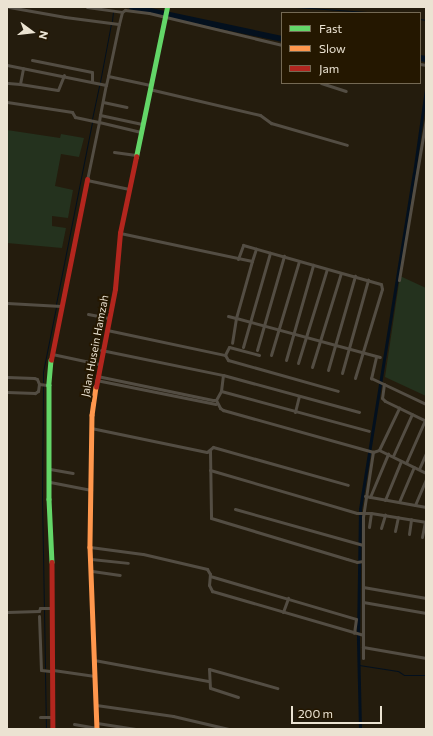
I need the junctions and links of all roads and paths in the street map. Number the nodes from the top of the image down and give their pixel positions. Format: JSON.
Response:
{"nodes":[{"id":1,"x":9,"y":7,"type":"edge"},
{"id":2,"x":87,"y":7,"type":"edge"},
{"id":3,"x":167,"y":8,"type":"edge"},
{"id":4,"x":121,"y":12,"type":"junction"},
{"id":5,"x":165,"y":18,"type":"junction"},
{"id":6,"x":118,"y":24,"type":"junction"},
{"id":7,"x":281,"y":45,"type":"edge"},
{"id":8,"x":32,"y":60,"type":"dead end"},
{"id":9,"x":7,"y":65,"type":"edge"},
{"id":10,"x":24,"y":68,"type":"junction"},
{"id":11,"x":64,"y":75,"type":"junction"},
{"id":12,"x":108,"y":76,"type":"junction"},
{"id":13,"x":92,"y":82,"type":"junction"},
{"id":14,"x":8,"y":83,"type":"edge"},
{"id":15,"x":20,"y":84,"type":"junction"},
{"id":16,"x":324,"y":84,"type":"edge"},
{"id":17,"x":105,"y":85,"type":"junction"},
{"id":18,"x":150,"y":87,"type":"junction"},
{"id":19,"x":346,"y":91,"type":"dead end"},
{"id":20,"x":7,"y":102,"type":"edge"},
{"id":21,"x":103,"y":102,"type":"junction"},
{"id":22,"x":126,"y":107,"type":"dead end"},
{"id":23,"x":100,"y":115,"type":"junction"},
{"id":24,"x":107,"y":117,"type":"junction"},
{"id":25,"x":426,"y":119,"type":"edge"},
{"id":26,"x":98,"y":122,"type":"junction"},
{"id":27,"x":106,"y":124,"type":"junction"},
{"id":28,"x":142,"y":124,"type":"junction"},
{"id":29,"x":141,"y":132,"type":"junction"},
{"id":30,"x":347,"y":145,"type":"dead end"},
{"id":31,"x":114,"y":152,"type":"dead end"},
{"id":32,"x":136,"y":155,"type":"junction"},
{"id":33,"x":88,"y":180,"type":"junction"},
{"id":34,"x":129,"y":189,"type":"junction"},
{"id":35,"x":120,"y":233,"type":"junction"},
{"id":36,"x":256,"y":248,"type":"junction"},
{"id":37,"x":270,"y":253,"type":"junction"},
{"id":38,"x":284,"y":256,"type":"junction"},
{"id":39,"x":238,"y":259,"type":"junction"},
{"id":40,"x":252,"y":261,"type":"junction"},
{"id":41,"x":299,"y":261,"type":"junction"},
{"id":42,"x":313,"y":265,"type":"junction"},
{"id":43,"x":327,"y":269,"type":"junction"},
{"id":44,"x":341,"y":273,"type":"junction"},
{"id":45,"x":355,"y":276,"type":"junction"},
{"id":46,"x":368,"y":280,"type":"junction"},
{"id":47,"x":399,"y":280,"type":"dead end"},
{"id":48,"x":7,"y":303,"type":"edge"},
{"id":49,"x":62,"y":306,"type":"junction"},
{"id":50,"x":88,"y":314,"type":"dead end"},
{"id":51,"x":228,"y":316,"type":"dead end"},
{"id":52,"x":109,"y":318,"type":"junction"},
{"id":53,"x":236,"y":318,"type":"junction"},
{"id":54,"x":250,"y":323,"type":"junction"},
{"id":55,"x":264,"y":326,"type":"junction"},
{"id":56,"x":107,"y":330,"type":"junction"},
{"id":57,"x":278,"y":330,"type":"junction"},
{"id":58,"x":292,"y":334,"type":"junction"},
{"id":59,"x":306,"y":338,"type":"junction"},
{"id":60,"x":320,"y":341,"type":"junction"},
{"id":61,"x":232,"y":343,"type":"dead end"},
{"id":62,"x":334,"y":345,"type":"junction"},
{"id":63,"x":243,"y":347,"type":"dead end"},
{"id":64,"x":348,"y":349,"type":"junction"},
{"id":65,"x":102,"y":350,"type":"junction"},
{"id":66,"x":257,"y":350,"type":"dead end"},
{"id":67,"x":362,"y":353,"type":"junction"},
{"id":68,"x":52,"y":354,"type":"junction"},
{"id":69,"x":271,"y":354,"type":"dead end"},
{"id":70,"x":226,"y":355,"type":"junction"},
{"id":71,"x":259,"y":355,"type":"dead end"},
{"id":72,"x":286,"y":360,"type":"dead end"},
{"id":73,"x":298,"y":363,"type":"dead end"},
{"id":74,"x":99,"y":364,"type":"junction"},
{"id":75,"x":312,"y":367,"type":"dead end"},
{"id":76,"x":328,"y":370,"type":"dead end"},
{"id":77,"x":342,"y":373,"type":"dead end"},
{"id":78,"x":223,"y":375,"type":"junction"},
{"id":79,"x":7,"y":377,"type":"edge"},
{"id":80,"x":96,"y":378,"type":"junction"},
{"id":81,"x":355,"y":378,"type":"dead end"},
{"id":82,"x":132,"y":383,"type":"junction"},
{"id":83,"x":382,"y":383,"type":"junction"},
{"id":84,"x":40,"y":384,"type":"junction"},
{"id":85,"x":48,"y":385,"type":"junction"},
{"id":86,"x":131,"y":387,"type":"junction"},
{"id":87,"x":221,"y":391,"type":"junction"},
{"id":88,"x":338,"y":391,"type":"dead end"},
{"id":89,"x":7,"y":392,"type":"edge"},
{"id":90,"x":299,"y":396,"type":"junction"},
{"id":91,"x":216,"y":400,"type":"junction"},
{"id":92,"x":207,"y":401,"type":"junction"},
{"id":93,"x":216,"y":404,"type":"dead end"},
{"id":94,"x":426,"y":404,"type":"edge"},
{"id":95,"x":399,"y":408,"type":"junction"},
{"id":96,"x":295,"y":412,"type":"junction"},
{"id":97,"x":360,"y":412,"type":"dead end"},
{"id":98,"x":412,"y":414,"type":"junction"},
{"id":99,"x":425,"y":421,"type":"edge"},
{"id":100,"x":91,"y":428,"type":"junction"},
{"id":101,"x":369,"y":431,"type":"dead end"},
{"id":102,"x":379,"y":450,"type":"junction"},
{"id":103,"x":210,"y":451,"type":"junction"},
{"id":104,"x":373,"y":452,"type":"junction"},
{"id":105,"x":426,"y":453,"type":"edge"},
{"id":106,"x":388,"y":454,"type":"junction"},
{"id":107,"x":392,"y":456,"type":"junction"},
{"id":108,"x":401,"y":460,"type":"junction"},
{"id":109,"x":406,"y":463,"type":"junction"},
{"id":110,"x":414,"y":467,"type":"junction"},
{"id":111,"x":50,"y":469,"type":"junction"},
{"id":112,"x":418,"y":469,"type":"junction"},
{"id":113,"x":210,"y":470,"type":"junction"},
{"id":114,"x":73,"y":473,"type":"dead end"},
{"id":115,"x":426,"y":473,"type":"edge"},
{"id":116,"x":426,"y":479,"type":"edge"},
{"id":117,"x":50,"y":482,"type":"junction"},
{"id":118,"x":348,"y":485,"type":"dead end"},
{"id":119,"x":91,"y":490,"type":"junction"},
{"id":120,"x":365,"y":496,"type":"junction"},
{"id":121,"x":370,"y":497,"type":"junction"},
{"id":122,"x":385,"y":500,"type":"junction"},
{"id":123,"x":399,"y":502,"type":"junction"},
{"id":124,"x":415,"y":505,"type":"junction"},
{"id":125,"x":426,"y":507,"type":"edge"},
{"id":126,"x":235,"y":509,"type":"dead end"},
{"id":127,"x":363,"y":513,"type":"junction"},
{"id":128,"x":371,"y":513,"type":"junction"},
{"id":129,"x":385,"y":515,"type":"junction"},
{"id":130,"x":398,"y":517,"type":"junction"},
{"id":131,"x":411,"y":519,"type":"junction"},
{"id":132,"x":425,"y":522,"type":"edge"},
{"id":133,"x":369,"y":527,"type":"dead end"},
{"id":134,"x":381,"y":528,"type":"dead end"},
{"id":135,"x":395,"y":532,"type":"dead end"},
{"id":136,"x":409,"y":534,"type":"dead end"},
{"id":137,"x":422,"y":537,"type":"dead end"},
{"id":138,"x":362,"y":545,"type":"junction"},
{"id":139,"x":90,"y":547,"type":"junction"},
{"id":140,"x":91,"y":559,"type":"junction"},
{"id":141,"x":362,"y":561,"type":"junction"},
{"id":142,"x":128,"y":563,"type":"dead end"},
{"id":143,"x":92,"y":571,"type":"junction"},
{"id":144,"x":120,"y":576,"type":"dead end"},
{"id":145,"x":210,"y":576,"type":"junction"},
{"id":146,"x":362,"y":587,"type":"junction"},
{"id":147,"x":288,"y":598,"type":"junction"},
{"id":148,"x":426,"y":598,"type":"edge"},
{"id":149,"x":362,"y":602,"type":"junction"},
{"id":150,"x":52,"y":608,"type":"junction"},
{"id":151,"x":7,"y":612,"type":"edge"},
{"id":152,"x":283,"y":612,"type":"junction"},
{"id":153,"x":426,"y":613,"type":"edge"},
{"id":154,"x":39,"y":616,"type":"dead end"},
{"id":155,"x":355,"y":633,"type":"junction"},
{"id":156,"x":362,"y":635,"type":"junction"},
{"id":157,"x":363,"y":647,"type":"junction"},
{"id":158,"x":363,"y":658,"type":"dead end"},
{"id":159,"x":426,"y":658,"type":"edge"},
{"id":160,"x":94,"y":660,"type":"junction"},
{"id":161,"x":52,"y":670,"type":"junction"},
{"id":162,"x":95,"y":676,"type":"junction"},
{"id":163,"x":208,"y":681,"type":"junction"},
{"id":164,"x":277,"y":688,"type":"dead end"},
{"id":165,"x":238,"y":697,"type":"dead end"},
{"id":166,"x":96,"y":705,"type":"junction"},
{"id":167,"x":41,"y":717,"type":"dead end"},
{"id":168,"x":51,"y":717,"type":"junction"},
{"id":169,"x":74,"y":724,"type":"dead end"},
{"id":170,"x":97,"y":727,"type":"edge"},
{"id":171,"x":53,"y":729,"type":"edge"},
{"id":172,"x":136,"y":729,"type":"edge"},
{"id":173,"x":229,"y":729,"type":"edge"}],
"edges":[{"from":1,"to":6,"type":"street"},
{"from":2,"to":4,"type":"street"},
{"from":3,"to":5,"type":"street","name":"Jalan Husein Hamzah"},
{"from":4,"to":5,"type":"street"},
{"from":4,"to":6,"type":"street"},
{"from":5,"to":7,"type":"street"},
{"from":5,"to":18,"type":"street","name":"Jalan Husein Hamzah"},
{"from":6,"to":12,"type":"street"},
{"from":8,"to":13,"type":"street"},
{"from":9,"to":10,"type":"street"},
{"from":10,"to":11,"type":"street"},
{"from":10,"to":15,"type":"street"},
{"from":11,"to":13,"type":"street"},
{"from":11,"to":15,"type":"street"},
{"from":12,"to":17,"type":"street"},
{"from":12,"to":18,"type":"street"},
{"from":13,"to":17,"type":"street"},
{"from":14,"to":15,"type":"street"},
{"from":16,"to":19,"type":"street"},
{"from":17,"to":21,"type":"street"},
{"from":18,"to":28,"type":"street","name":"Jalan Husein Hamzah"},
{"from":18,"to":30,"type":"street"},
{"from":20,"to":26,"type":"street"},
{"from":21,"to":22,"type":"street"},
{"from":21,"to":23,"type":"street"},
{"from":23,"to":24,"type":"street"},
{"from":23,"to":26,"type":"street"},
{"from":24,"to":27,"type":"street"},
{"from":24,"to":28,"type":"street"},
{"from":25,"to":47,"type":"street"},
{"from":26,"to":27,"type":"street"},
{"from":26,"to":33,"type":"street"},
{"from":27,"to":29,"type":"street"},
{"from":28,"to":29,"type":"street","name":"Jalan Husein Hamzah"},
{"from":29,"to":32,"type":"street","name":"Jalan Husein Hamzah"},
{"from":31,"to":32,"type":"street"},
{"from":32,"to":34,"type":"street","name":"Jalan Husein Hamzah"},
{"from":33,"to":34,"type":"street"},
{"from":33,"to":49,"type":"street"},
{"from":34,"to":35,"type":"street","name":"Jalan Husein Hamzah"},
{"from":35,"to":39,"type":"street"},
{"from":35,"to":52,"type":"street","name":"Jalan Husein Hamzah"},
{"from":36,"to":37,"type":"street"},
{"from":36,"to":39,"type":"street"},
{"from":36,"to":40,"type":"street"},
{"from":37,"to":38,"type":"street"},
{"from":37,"to":54,"type":"street"},
{"from":38,"to":41,"type":"street"},
{"from":38,"to":55,"type":"street"},
{"from":39,"to":40,"type":"street"},
{"from":40,"to":53,"type":"street"},
{"from":41,"to":42,"type":"street"},
{"from":41,"to":57,"type":"street"},
{"from":42,"to":43,"type":"street"},
{"from":42,"to":58,"type":"street"},
{"from":43,"to":44,"type":"street"},
{"from":43,"to":59,"type":"street"},
{"from":44,"to":45,"type":"street"},
{"from":44,"to":60,"type":"street"},
{"from":45,"to":46,"type":"street"},
{"from":45,"to":62,"type":"street"},
{"from":46,"to":64,"type":"street"},
{"from":46,"to":67,"type":"street"},
{"from":48,"to":49,"type":"street"},
{"from":49,"to":68,"type":"street"},
{"from":50,"to":52,"type":"street"},
{"from":51,"to":53,"type":"street"},
{"from":52,"to":56,"type":"street","name":"Jalan Husein Hamzah"},
{"from":53,"to":54,"type":"street"},
{"from":53,"to":61,"type":"street"},
{"from":54,"to":55,"type":"street"},
{"from":54,"to":63,"type":"street"},
{"from":55,"to":57,"type":"street"},
{"from":55,"to":66,"type":"street"},
{"from":56,"to":65,"type":"street","name":"Jalan Husein Hamzah"},
{"from":56,"to":70,"type":"street"},
{"from":57,"to":58,"type":"street"},
{"from":57,"to":69,"type":"street"},
{"from":58,"to":59,"type":"street"},
{"from":58,"to":72,"type":"street"},
{"from":59,"to":60,"type":"street"},
{"from":59,"to":73,"type":"street"},
{"from":60,"to":62,"type":"street"},
{"from":60,"to":75,"type":"street"},
{"from":62,"to":64,"type":"street"},
{"from":62,"to":76,"type":"street"},
{"from":64,"to":67,"type":"street"},
{"from":64,"to":77,"type":"street"},
{"from":65,"to":74,"type":"street","name":"Jalan Husein Hamzah"},
{"from":65,"to":78,"type":"street"},
{"from":67,"to":81,"type":"street"},
{"from":67,"to":83,"type":"street"},
{"from":68,"to":74,"type":"street"},
{"from":68,"to":85,"type":"street"},
{"from":70,"to":71,"type":"street"},
{"from":70,"to":88,"type":"street"},
{"from":74,"to":80,"type":"street","name":"Jalan Husein Hamzah"},
{"from":78,"to":87,"type":"street"},
{"from":78,"to":90,"type":"street"},
{"from":79,"to":84,"type":"street"},
{"from":80,"to":82,"type":"street"},
{"from":80,"to":86,"type":"street"},
{"from":80,"to":100,"type":"street","name":"Jalan Husein Hamzah"},
{"from":82,"to":86,"type":"street"},
{"from":82,"to":92,"type":"street"},
{"from":83,"to":94,"type":"street"},
{"from":83,"to":95,"type":"street"},
{"from":84,"to":85,"type":"street"},
{"from":84,"to":89,"type":"street"},
{"from":85,"to":111,"type":"street"},
{"from":86,"to":92,"type":"street"},
{"from":87,"to":91,"type":"street"},
{"from":87,"to":96,"type":"street"},
{"from":90,"to":96,"type":"street"},
{"from":90,"to":97,"type":"street"},
{"from":91,"to":92,"type":"street"},
{"from":91,"to":104,"type":"street"},
{"from":92,"to":93,"type":"street"},
{"from":95,"to":98,"type":"street"},
{"from":95,"to":102,"type":"street"},
{"from":96,"to":101,"type":"street"},
{"from":98,"to":99,"type":"street"},
{"from":98,"to":107,"type":"street"},
{"from":99,"to":109,"type":"street"},
{"from":100,"to":103,"type":"street"},
{"from":100,"to":119,"type":"street","name":"Jalan Husein Hamzah"},
{"from":102,"to":104,"type":"street"},
{"from":102,"to":106,"type":"street"},
{"from":103,"to":113,"type":"street"},
{"from":103,"to":118,"type":"street"},
{"from":104,"to":120,"type":"street"},
{"from":105,"to":112,"type":"street"},
{"from":106,"to":107,"type":"street"},
{"from":106,"to":121,"type":"street"},
{"from":107,"to":108,"type":"street"},
{"from":108,"to":109,"type":"street"},
{"from":108,"to":122,"type":"street"},
{"from":109,"to":110,"type":"street"},
{"from":110,"to":112,"type":"street"},
{"from":110,"to":123,"type":"street"},
{"from":111,"to":114,"type":"street"},
{"from":111,"to":117,"type":"street"},
{"from":112,"to":115,"type":"street"},
{"from":113,"to":127,"type":"street"},
{"from":113,"to":141,"type":"street"},
{"from":116,"to":124,"type":"street"},
{"from":117,"to":119,"type":"street"},
{"from":117,"to":150,"type":"street"},
{"from":119,"to":139,"type":"street","name":"Jalan Husein Hamzah"},
{"from":120,"to":121,"type":"street"},
{"from":120,"to":127,"type":"street"},
{"from":121,"to":122,"type":"street"},
{"from":122,"to":123,"type":"street"},
{"from":123,"to":124,"type":"street"},
{"from":124,"to":125,"type":"street"},
{"from":126,"to":138,"type":"street"},
{"from":127,"to":128,"type":"street"},
{"from":127,"to":138,"type":"street"},
{"from":128,"to":129,"type":"street"},
{"from":128,"to":133,"type":"street"},
{"from":129,"to":130,"type":"street"},
{"from":129,"to":134,"type":"street"},
{"from":130,"to":131,"type":"street"},
{"from":130,"to":135,"type":"street"},
{"from":131,"to":132,"type":"street"},
{"from":131,"to":136,"type":"street"},
{"from":132,"to":137,"type":"street"},
{"from":138,"to":141,"type":"street"},
{"from":139,"to":140,"type":"street","name":"Jalan Husein Hamzah"},
{"from":139,"to":145,"type":"street"},
{"from":140,"to":142,"type":"street"},
{"from":140,"to":143,"type":"street","name":"Jalan Husein Hamzah"},
{"from":141,"to":146,"type":"street"},
{"from":143,"to":144,"type":"street"},
{"from":143,"to":160,"type":"street","name":"Jalan Husein Hamzah"},
{"from":145,"to":147,"type":"street"},
{"from":145,"to":152,"type":"street"},
{"from":146,"to":148,"type":"street"},
{"from":146,"to":149,"type":"street"},
{"from":147,"to":152,"type":"street"},
{"from":147,"to":155,"type":"street"},
{"from":149,"to":153,"type":"street"},
{"from":149,"to":156,"type":"street"},
{"from":150,"to":151,"type":"street"},
{"from":150,"to":161,"type":"street"},
{"from":152,"to":155,"type":"street"},
{"from":154,"to":161,"type":"street"},
{"from":155,"to":156,"type":"street"},
{"from":156,"to":157,"type":"street"},
{"from":157,"to":158,"type":"street"},
{"from":157,"to":159,"type":"street"},
{"from":160,"to":162,"type":"street","name":"Jalan Husein Hamzah"},
{"from":160,"to":163,"type":"street"},
{"from":161,"to":162,"type":"street"},
{"from":161,"to":168,"type":"street"},
{"from":162,"to":166,"type":"street","name":"Jalan Husein Hamzah"},
{"from":163,"to":164,"type":"street"},
{"from":163,"to":165,"type":"street"},
{"from":166,"to":170,"type":"street","name":"Jalan Husein Hamzah"},
{"from":166,"to":173,"type":"street"},
{"from":167,"to":168,"type":"street"},
{"from":168,"to":171,"type":"street"},
{"from":169,"to":170,"type":"street"},
{"from":170,"to":172,"type":"street"}]}
